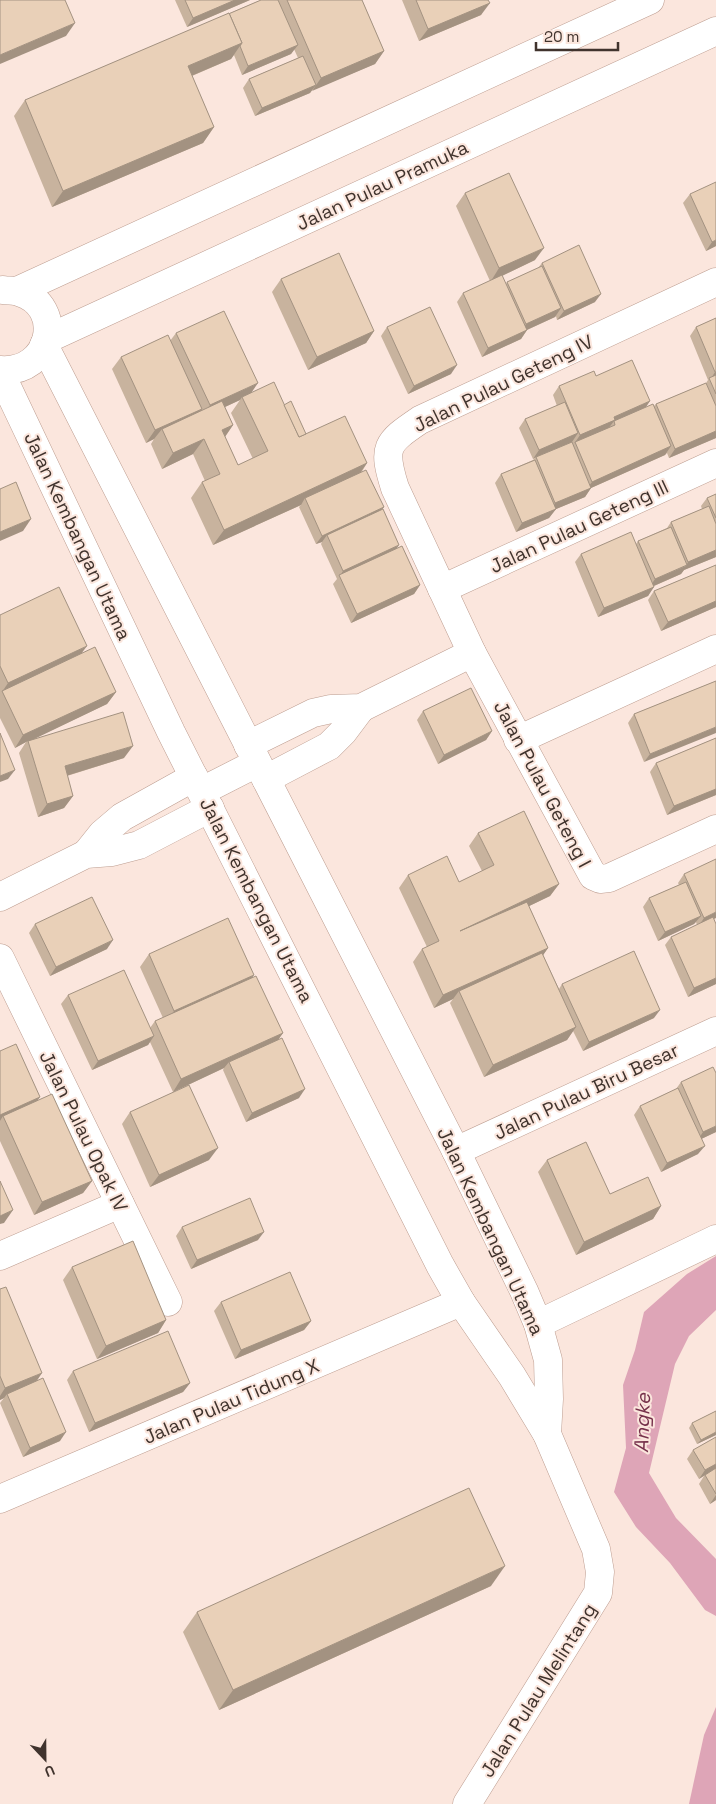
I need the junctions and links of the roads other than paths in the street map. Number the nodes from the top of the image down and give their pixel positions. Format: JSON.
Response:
{"nodes":[{"id":1,"x":650,"y":0,"type":"edge"},
{"id":2,"x":716,"y":31,"type":"edge"},
{"id":3,"x":716,"y":282,"type":"edge"},
{"id":4,"x":7,"y":286,"type":"edge"},
{"id":5,"x":46,"y":342,"type":"junction"},
{"id":6,"x":0,"y":371,"type":"edge"},
{"id":7,"x":716,"y":464,"type":"edge"},
{"id":8,"x":442,"y":589,"type":"junction"},
{"id":9,"x":716,"y":649,"type":"edge"},
{"id":10,"x":472,"y":653,"type":"junction"},
{"id":11,"x":360,"y":708,"type":"junction"},
{"id":12,"x":518,"y":740,"type":"junction"},
{"id":13,"x":257,"y":762,"type":"junction"},
{"id":14,"x":202,"y":792,"type":"junction"},
{"id":15,"x":716,"y":829,"type":"edge"},
{"id":16,"x":0,"y":897,"type":"edge"},
{"id":17,"x":0,"y":958,"type":"edge"},
{"id":18,"x":10,"y":1005,"type":"edge"},
{"id":19,"x":716,"y":1032,"type":"edge"},
{"id":20,"x":456,"y":1151,"type":"junction"},
{"id":21,"x":120,"y":1204,"type":"junction"},
{"id":22,"x":716,"y":1239,"type":"edge"},
{"id":23,"x":0,"y":1256,"type":"edge"},
{"id":24,"x":168,"y":1302,"type":"dead end"},
{"id":25,"x":461,"y":1302,"type":"junction"},
{"id":26,"x":538,"y":1324,"type":"junction"},
{"id":27,"x":548,"y":1360,"type":"junction"},
{"id":28,"x":512,"y":1376,"type":"junction"},
{"id":29,"x":547,"y":1434,"type":"junction"},
{"id":30,"x":0,"y":1499,"type":"edge"},
{"id":31,"x":467,"y":1804,"type":"edge"}],
"edges":[{"from":1,"to":4,"type":"street"},
{"from":2,"to":5,"type":"street","name":"Jalan Pulau Pramuka"},
{"from":3,"to":8,"type":"street","name":"Jalan Pulau Geteng IV"},
{"from":4,"to":5,"type":"street"},
{"from":5,"to":6,"type":"street"},
{"from":5,"to":13,"type":"street","name":"Jalan Kembangan Utama"},
{"from":6,"to":14,"type":"street","name":"Jalan Kembangan Utama"},
{"from":7,"to":8,"type":"street","name":"Jalan Pulau Geteng III"},
{"from":8,"to":10,"type":"street","name":"Jalan Pulau Geteng IV"},
{"from":9,"to":12,"type":"street"},
{"from":10,"to":11,"type":"street"},
{"from":10,"to":12,"type":"street","name":"Jalan Pulau Geteng I"},
{"from":11,"to":13,"type":"street"},
{"from":11,"to":13,"type":"street"},
{"from":12,"to":15,"type":"street","name":"Jalan Pulau Geteng I"},
{"from":13,"to":14,"type":"street"},
{"from":13,"to":20,"type":"street","name":"Jalan Kembangan Utama"},
{"from":14,"to":16,"type":"street"},
{"from":14,"to":25,"type":"street","name":"Jalan Kembangan Utama"},
{"from":17,"to":18,"type":"street","name":"Jalan Pulau Opak IV"},
{"from":18,"to":21,"type":"street","name":"Jalan Pulau Opak IV"},
{"from":19,"to":20,"type":"street","name":"Jalan Pulau Biru Besar"},
{"from":20,"to":26,"type":"street","name":"Jalan Kembangan Utama"},
{"from":21,"to":23,"type":"street"},
{"from":21,"to":24,"type":"street","name":"Jalan Pulau Opak IV"},
{"from":22,"to":26,"type":"street"},
{"from":25,"to":28,"type":"street","name":"Jalan Kembangan Utama"},
{"from":25,"to":30,"type":"street","name":"Jalan Pulau Tidung X"},
{"from":26,"to":27,"type":"street","name":"Jalan Kembangan Utama"},
{"from":27,"to":28,"type":"street"},
{"from":27,"to":29,"type":"street","name":"Jalan Kembangan Utama"},
{"from":28,"to":29,"type":"street","name":"Jalan Kembangan Utama"},
{"from":29,"to":31,"type":"street","name":"Jalan Pulau Melintang"}]}
